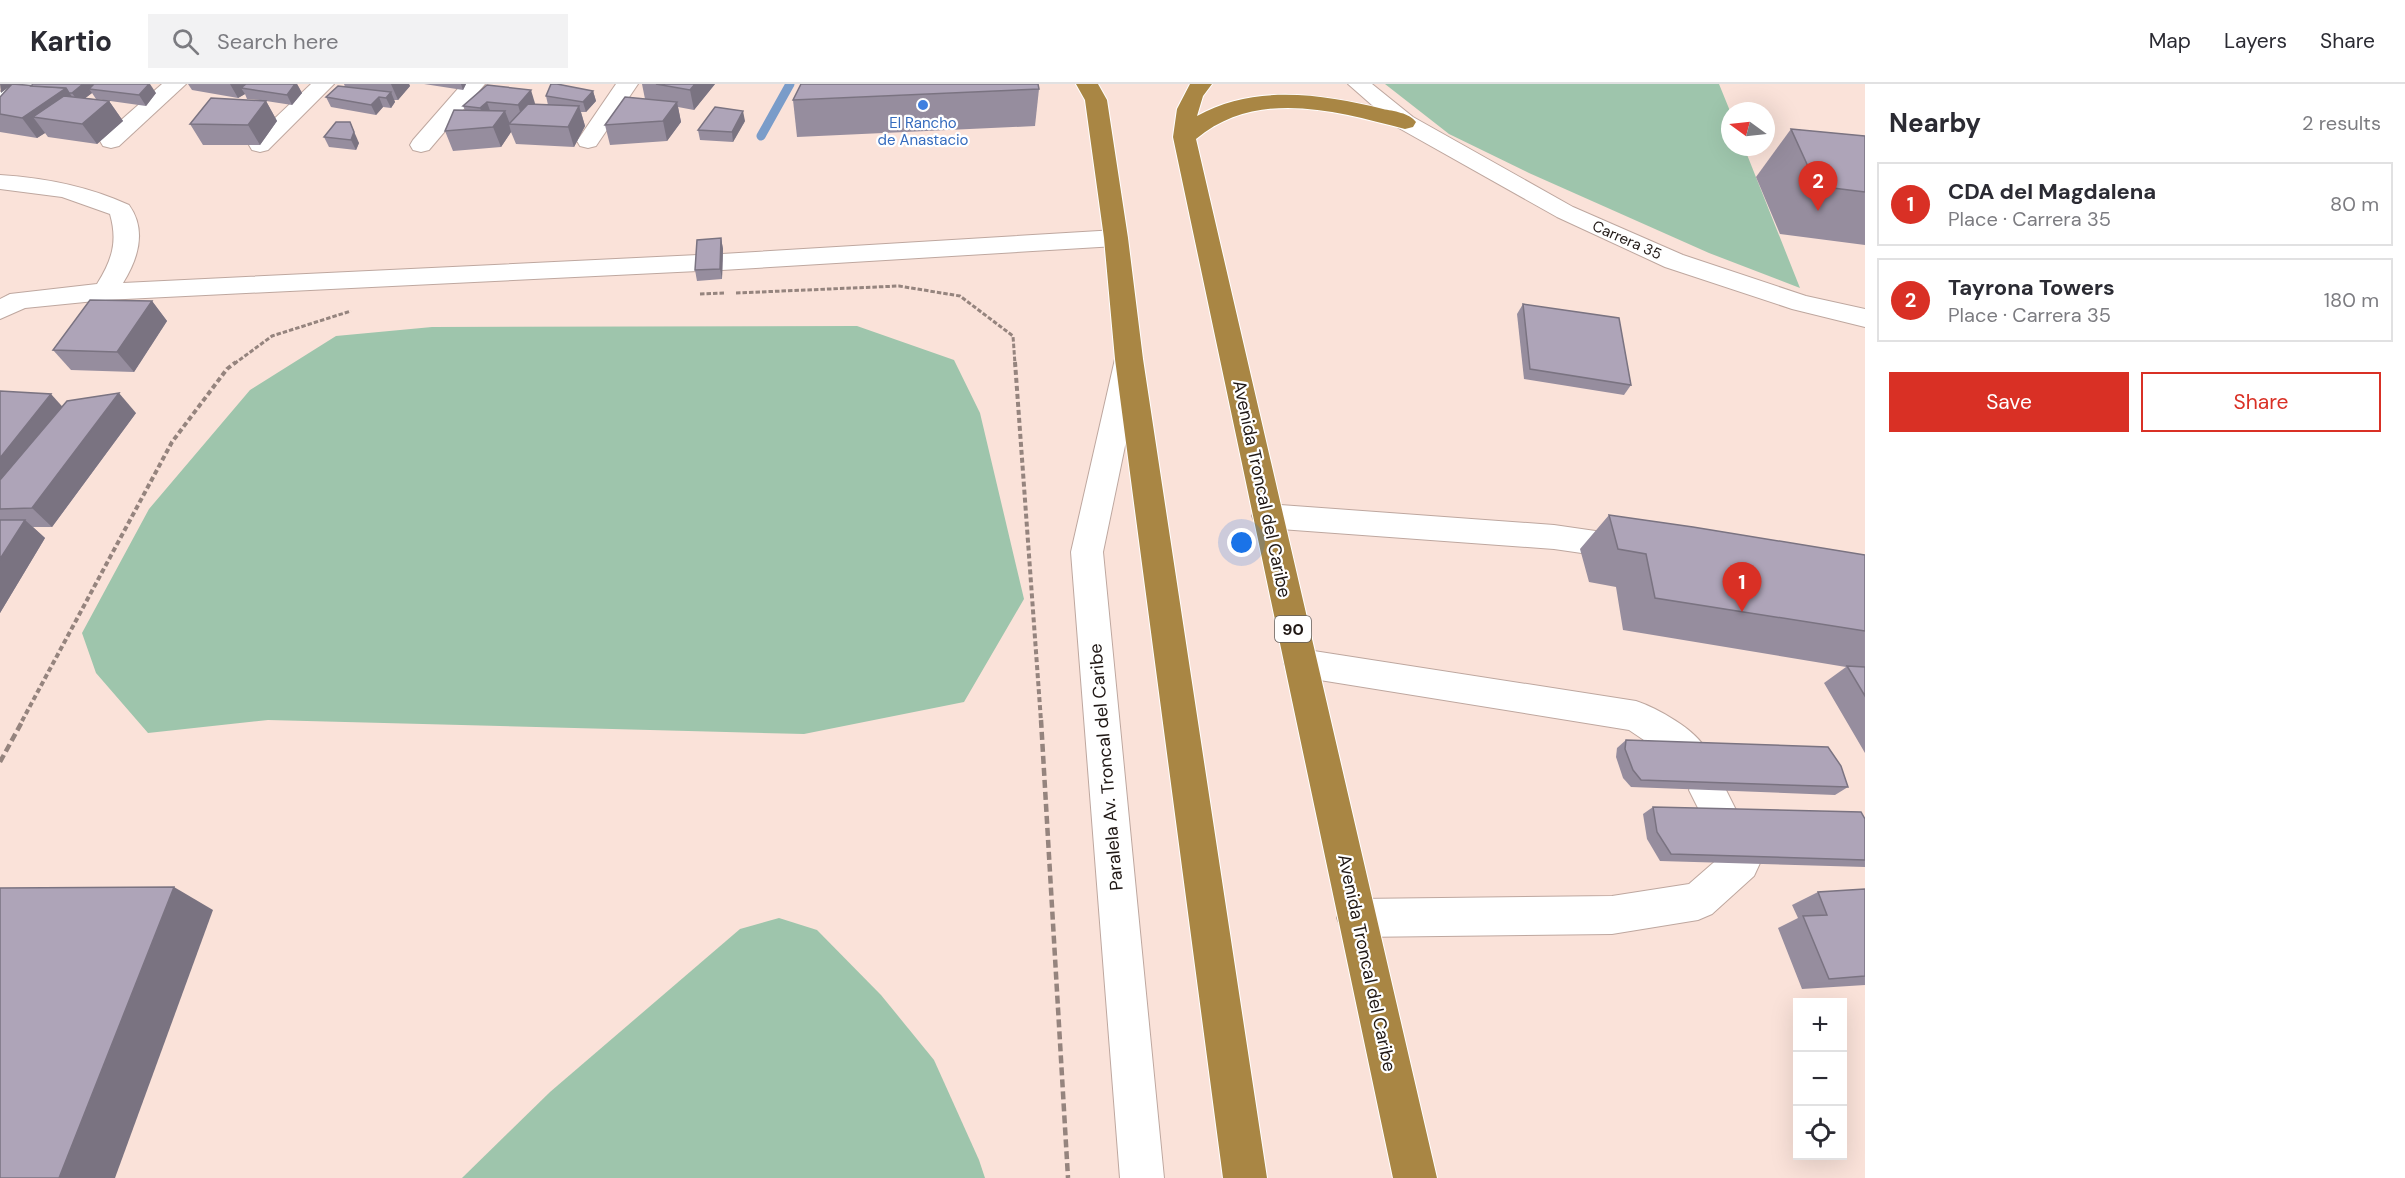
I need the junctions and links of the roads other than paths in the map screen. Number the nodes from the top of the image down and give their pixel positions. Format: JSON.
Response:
{"nodes":[{"id":1,"x":24,"y":84,"type":"edge"},
{"id":2,"x":175,"y":84,"type":"edge"},
{"id":3,"x":322,"y":84,"type":"edge"},
{"id":4,"x":474,"y":84,"type":"edge"},
{"id":5,"x":627,"y":84,"type":"edge"},
{"id":6,"x":1087,"y":84,"type":"edge"},
{"id":7,"x":1202,"y":84,"type":"edge"},
{"id":8,"x":1359,"y":84,"type":"edge"},
{"id":9,"x":0,"y":103,"type":"edge"},
{"id":10,"x":1405,"y":122,"type":"junction"},
{"id":11,"x":1184,"y":137,"type":"junction"},
{"id":12,"x":111,"y":141,"type":"dead end"},
{"id":13,"x":588,"y":141,"type":"dead end"},
{"id":14,"x":260,"y":145,"type":"dead end"},
{"id":15,"x":421,"y":145,"type":"dead end"},
{"id":16,"x":0,"y":182,"type":"edge"},
{"id":17,"x":1116,"y":238,"type":"junction"},
{"id":18,"x":105,"y":292,"type":"junction"},
{"id":19,"x":0,"y":310,"type":"edge"},
{"id":20,"x":1865,"y":318,"type":"edge"},
{"id":21,"x":1129,"y":359,"type":"junction"},
{"id":22,"x":1267,"y":516,"type":"junction"},
{"id":23,"x":1657,"y":552,"type":"edge"},
{"id":24,"x":1301,"y":663,"type":"junction"},
{"id":25,"x":1688,"y":750,"type":"edge"},
{"id":26,"x":1741,"y":863,"type":"edge"},
{"id":27,"x":1357,"y":918,"type":"junction"},
{"id":28,"x":1142,"y":1178,"type":"edge"},
{"id":29,"x":1245,"y":1178,"type":"edge"},
{"id":30,"x":1415,"y":1178,"type":"edge"}],
"edges":[{"from":1,"to":9,"type":"street"},
{"from":2,"to":12,"type":"street"},
{"from":3,"to":14,"type":"street"},
{"from":4,"to":15,"type":"street"},
{"from":5,"to":13,"type":"street"},
{"from":6,"to":17,"type":"highway"},
{"from":7,"to":11,"type":"highway","name":"Avenida Troncal del Caribe","number":"90"},
{"from":8,"to":10,"type":"street","name":"Carrera 35"},
{"from":10,"to":11,"type":"highway"},
{"from":10,"to":20,"type":"street","name":"Carrera 35"},
{"from":11,"to":22,"type":"highway","name":"Avenida Troncal del Caribe","number":"90"},
{"from":16,"to":18,"type":"street"},
{"from":17,"to":18,"type":"street"},
{"from":17,"to":21,"type":"highway"},
{"from":18,"to":19,"type":"street"},
{"from":21,"to":28,"type":"street","name":"Paralela Av. Troncal del Caribe"},
{"from":21,"to":29,"type":"highway"},
{"from":22,"to":23,"type":"street"},
{"from":22,"to":24,"type":"highway","name":"Avenida Troncal del Caribe","number":"90"},
{"from":24,"to":25,"type":"street"},
{"from":24,"to":27,"type":"highway","name":"Avenida Troncal del Caribe","number":"90"},
{"from":26,"to":27,"type":"street"},
{"from":27,"to":30,"type":"highway","name":"Avenida Troncal del Caribe","number":"90"}]}
